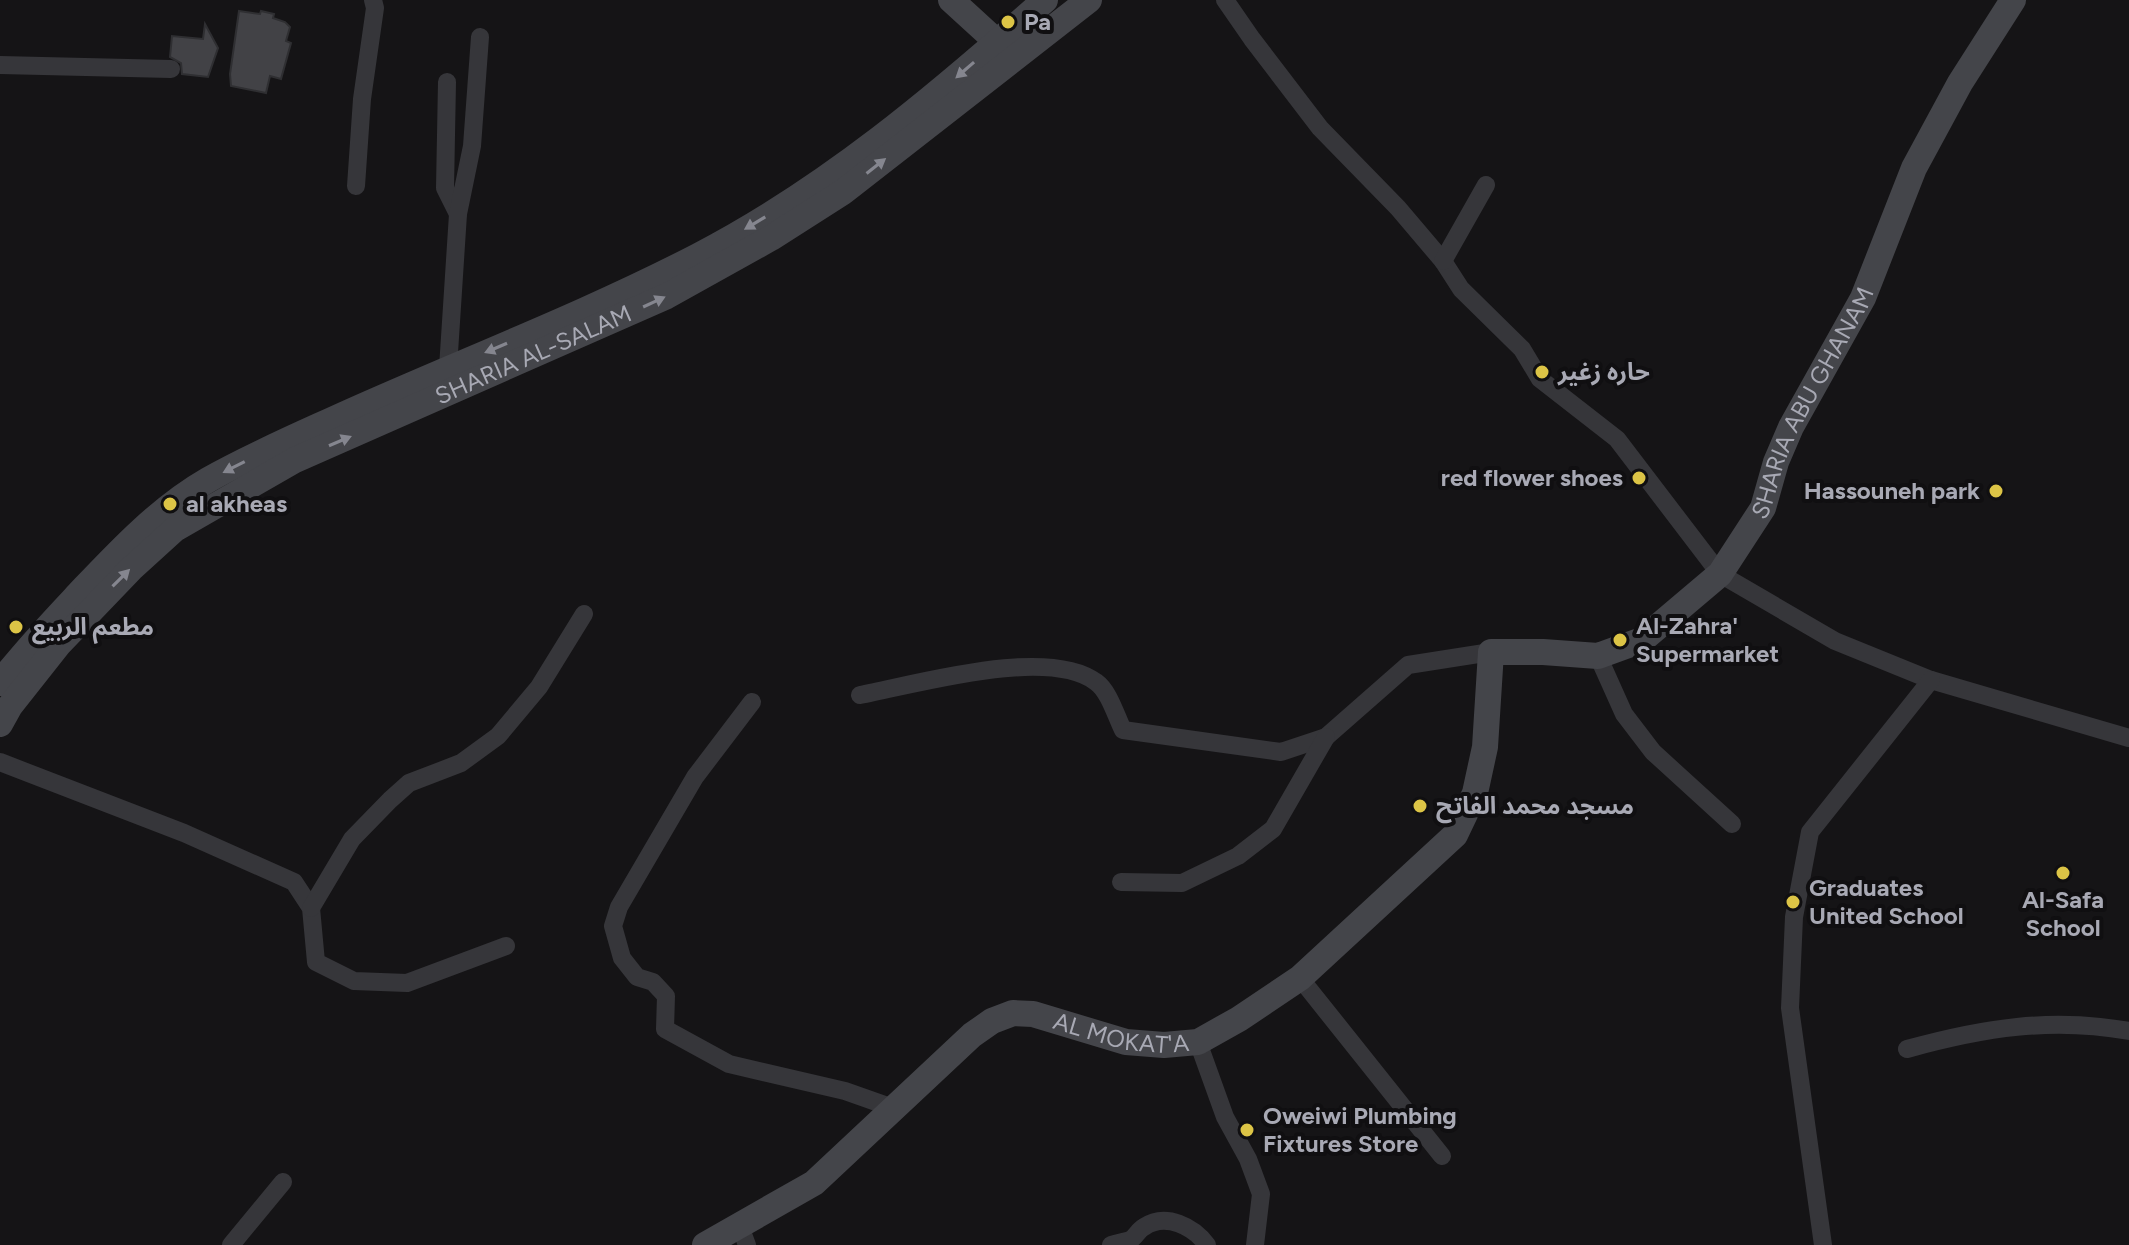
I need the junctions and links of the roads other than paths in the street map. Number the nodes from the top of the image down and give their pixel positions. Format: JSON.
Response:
{"nodes":[{"id":1,"x":373,"y":0,"type":"edge"},
{"id":2,"x":951,"y":0,"type":"edge"},
{"id":3,"x":1045,"y":0,"type":"edge"},
{"id":4,"x":1089,"y":0,"type":"edge"},
{"id":5,"x":1225,"y":0,"type":"edge"},
{"id":6,"x":2013,"y":0,"type":"edge"},
{"id":7,"x":480,"y":37,"type":"dead end"},
{"id":8,"x":1004,"y":51,"type":"junction"},
{"id":9,"x":0,"y":65,"type":"edge"},
{"id":10,"x":171,"y":69,"type":"dead end"},
{"id":11,"x":447,"y":82,"type":"dead end"},
{"id":12,"x":1486,"y":185,"type":"dead end"},
{"id":13,"x":356,"y":186,"type":"dead end"},
{"id":14,"x":458,"y":214,"type":"junction"},
{"id":15,"x":1443,"y":261,"type":"junction"},
{"id":16,"x":448,"y":368,"type":"junction"},
{"id":17,"x":1720,"y":574,"type":"junction"},
{"id":18,"x":584,"y":614,"type":"dead end"},
{"id":19,"x":1491,"y":652,"type":"junction"},
{"id":20,"x":1598,"y":656,"type":"junction"},
{"id":21,"x":10,"y":669,"type":"edge"},
{"id":22,"x":1931,"y":680,"type":"junction"},
{"id":23,"x":860,"y":695,"type":"dead end"},
{"id":24,"x":752,"y":702,"type":"dead end"},
{"id":25,"x":0,"y":724,"type":"edge"},
{"id":26,"x":1326,"y":737,"type":"junction"},
{"id":27,"x":2129,"y":738,"type":"edge"},
{"id":28,"x":0,"y":762,"type":"edge"},
{"id":29,"x":1732,"y":824,"type":"dead end"},
{"id":30,"x":1121,"y":882,"type":"dead end"},
{"id":31,"x":311,"y":908,"type":"junction"},
{"id":32,"x":506,"y":946,"type":"dead end"},
{"id":33,"x":1300,"y":978,"type":"junction"},
{"id":34,"x":2129,"y":1031,"type":"edge"},
{"id":35,"x":1198,"y":1042,"type":"junction"},
{"id":36,"x":1907,"y":1049,"type":"dead end"},
{"id":37,"x":896,"y":1109,"type":"junction"},
{"id":38,"x":1442,"y":1156,"type":"dead end"},
{"id":39,"x":283,"y":1182,"type":"dead end"},
{"id":40,"x":744,"y":1236,"type":"edge"},
{"id":41,"x":231,"y":1245,"type":"edge"},
{"id":42,"x":705,"y":1245,"type":"edge"},
{"id":43,"x":1111,"y":1245,"type":"edge"},
{"id":44,"x":1207,"y":1245,"type":"edge"},
{"id":45,"x":1255,"y":1245,"type":"edge"},
{"id":46,"x":1823,"y":1245,"type":"edge"}],
"edges":[{"from":1,"to":13,"type":"street"},
{"from":2,"to":8,"type":"main road"},
{"from":3,"to":8,"type":"main road","name":"SHARIA AL-SALAM"},
{"from":4,"to":8,"type":"main road","name":"SHARIA AL-SALAM"},
{"from":5,"to":15,"type":"street"},
{"from":6,"to":17,"type":"main road","name":"SHARIA ABU GHANAM"},
{"from":7,"to":14,"type":"street"},
{"from":8,"to":16,"type":"main road","name":"SHARIA AL-SALAM","one_way":true},
{"from":21,"to":8,"type":"main road","name":"SHARIA AL-SALAM","one_way":true},
{"from":9,"to":10,"type":"street"},
{"from":11,"to":14,"type":"street"},
{"from":12,"to":15,"type":"street"},
{"from":14,"to":16,"type":"street"},
{"from":15,"to":17,"type":"street"},
{"from":16,"to":21,"type":"main road","name":"SHARIA AL-SALAM","one_way":true},
{"from":17,"to":20,"type":"main road","name":"SHARIA ABU GHANAM"},
{"from":17,"to":22,"type":"street"},
{"from":18,"to":31,"type":"street"},
{"from":19,"to":20,"type":"main road","name":"SHARIA ABU GHANAM"},
{"from":19,"to":26,"type":"street"},
{"from":19,"to":33,"type":"main road","name":"AL MOKAT'A"},
{"from":20,"to":29,"type":"street"},
{"from":21,"to":25,"type":"main road","name":"SHARIA AL-SALAM"},
{"from":22,"to":27,"type":"street"},
{"from":22,"to":46,"type":"street"},
{"from":23,"to":26,"type":"street"},
{"from":24,"to":37,"type":"street"},
{"from":26,"to":30,"type":"street"},
{"from":28,"to":31,"type":"street"},
{"from":31,"to":32,"type":"street"},
{"from":33,"to":35,"type":"main road","name":"AL MOKAT'A"},
{"from":33,"to":38,"type":"street"},
{"from":34,"to":36,"type":"street"},
{"from":35,"to":37,"type":"main road","name":"AL MOKAT'A"},
{"from":35,"to":45,"type":"street"},
{"from":37,"to":40,"type":"main road","name":"AL MOKAT'A"},
{"from":39,"to":41,"type":"street"},
{"from":40,"to":42,"type":"main road","name":"AL MOKAT'A"},
{"from":43,"to":44,"type":"street"}]}
